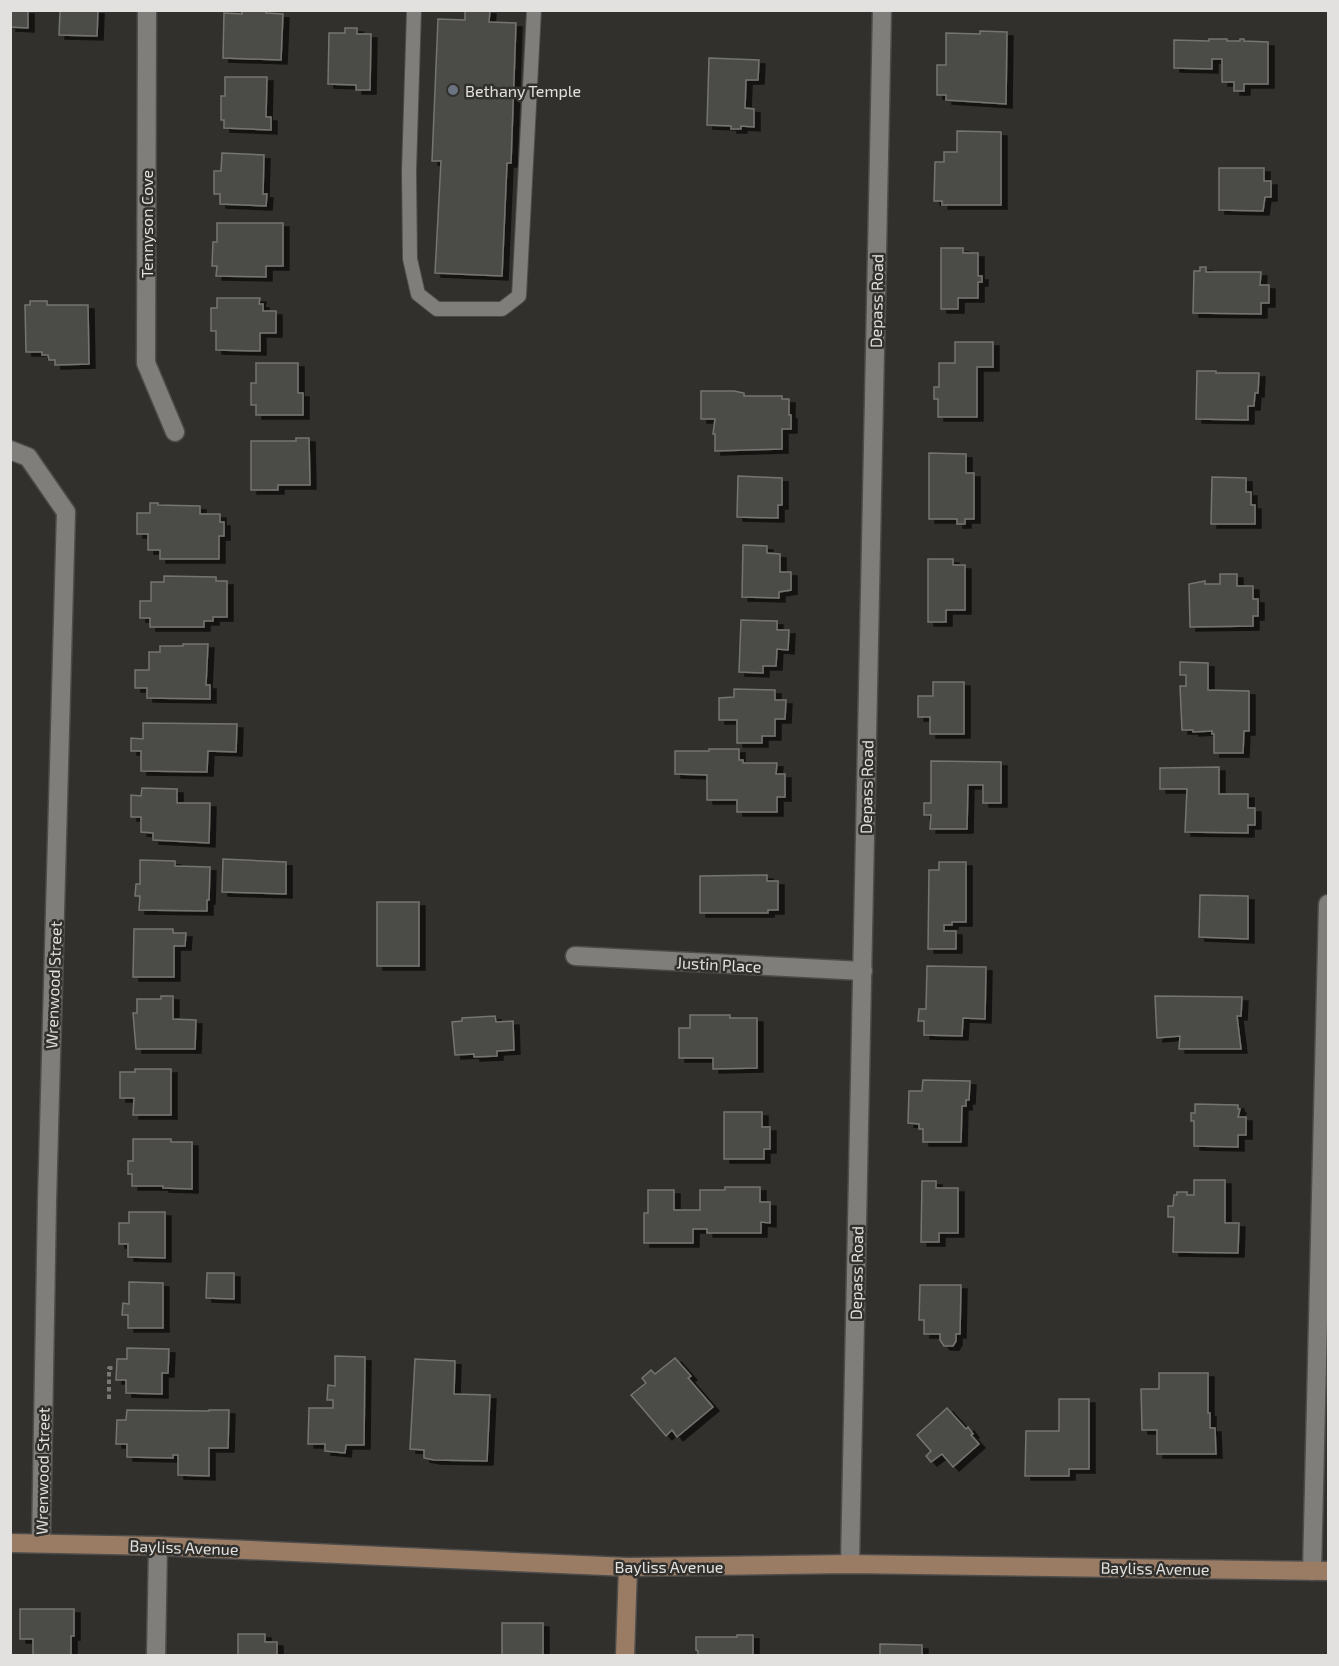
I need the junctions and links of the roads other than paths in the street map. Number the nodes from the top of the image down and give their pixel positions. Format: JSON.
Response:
{"nodes":[{"id":1,"x":147,"y":10,"type":"edge"},
{"id":2,"x":414,"y":10,"type":"edge"},
{"id":3,"x":534,"y":10,"type":"edge"},
{"id":4,"x":882,"y":10,"type":"edge"},
{"id":5,"x":175,"y":432,"type":"dead end"},
{"id":6,"x":10,"y":450,"type":"edge"},
{"id":7,"x":1329,"y":904,"type":"edge"},
{"id":8,"x":575,"y":957,"type":"dead end"},
{"id":9,"x":862,"y":971,"type":"junction"},
{"id":10,"x":10,"y":1543,"type":"edge"},
{"id":11,"x":41,"y":1543,"type":"junction"},
{"id":12,"x":158,"y":1546,"type":"junction"},
{"id":13,"x":850,"y":1564,"type":"junction"},
{"id":14,"x":628,"y":1567,"type":"junction"},
{"id":15,"x":1320,"y":1571,"type":"edge"},
{"id":16,"x":156,"y":1656,"type":"edge"},
{"id":17,"x":625,"y":1656,"type":"edge"}],
"edges":[{"from":1,"to":5,"type":"street","name":"Tennyson Cove"},
{"from":2,"to":3,"type":"lane"},
{"from":4,"to":9,"type":"street","name":"Depass Road"},
{"from":6,"to":11,"type":"street","name":"Wrenwood Street"},
{"from":7,"to":15,"type":"street"},
{"from":8,"to":9,"type":"street","name":"Justin Place"},
{"from":9,"to":13,"type":"street","name":"Depass Road"},
{"from":10,"to":11,"type":"street","name":"Bayliss Avenue"},
{"from":11,"to":12,"type":"street","name":"Bayliss Avenue"},
{"from":12,"to":14,"type":"street","name":"Bayliss Avenue"},
{"from":12,"to":16,"type":"street"},
{"from":13,"to":14,"type":"street","name":"Bayliss Avenue"},
{"from":13,"to":15,"type":"street","name":"Bayliss Avenue"},
{"from":14,"to":17,"type":"street"}]}
